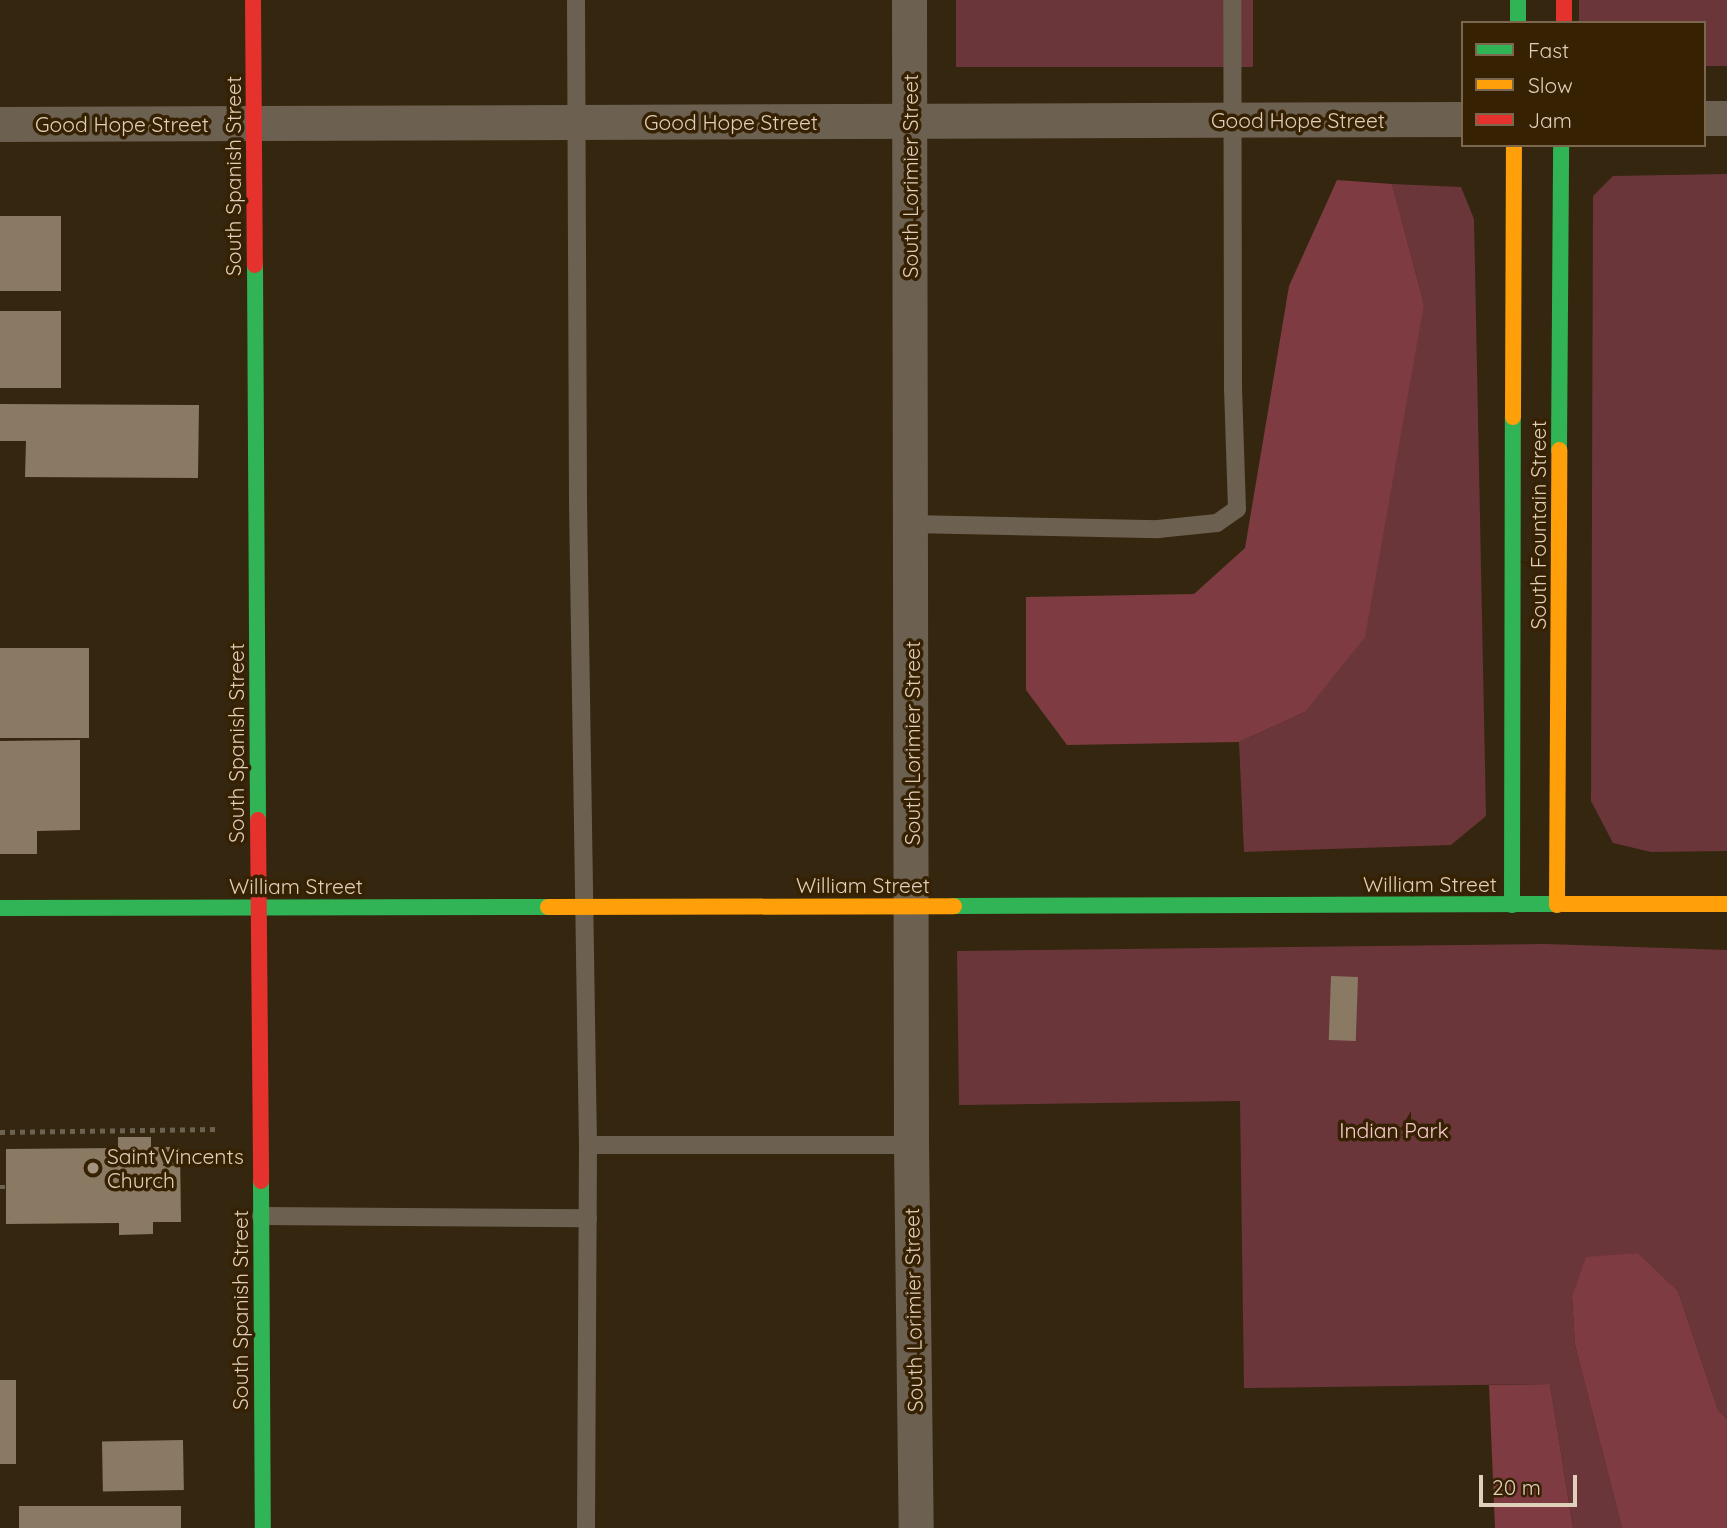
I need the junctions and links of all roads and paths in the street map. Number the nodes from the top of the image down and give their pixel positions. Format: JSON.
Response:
{"nodes":[{"id":1,"x":253,"y":0,"type":"edge"},
{"id":2,"x":576,"y":0,"type":"edge"},
{"id":3,"x":909,"y":0,"type":"edge"},
{"id":4,"x":1231,"y":0,"type":"edge"},
{"id":5,"x":1518,"y":0,"type":"edge"},
{"id":6,"x":1564,"y":0,"type":"edge"},
{"id":7,"x":1518,"y":21,"type":"edge"},
{"id":8,"x":1564,"y":21,"type":"edge"},
{"id":9,"x":1706,"y":118,"type":"edge"},
{"id":10,"x":1727,"y":118,"type":"edge"},
{"id":11,"x":1461,"y":119,"type":"edge"},
{"id":12,"x":1230,"y":120,"type":"junction"},
{"id":13,"x":910,"y":121,"type":"junction"},
{"id":14,"x":575,"y":123,"type":"junction"},
{"id":15,"x":0,"y":124,"type":"edge"},
{"id":16,"x":254,"y":124,"type":"junction"},
{"id":17,"x":1514,"y":147,"type":"edge"},
{"id":18,"x":1561,"y":147,"type":"edge"},
{"id":19,"x":911,"y":524,"type":"junction"},
{"id":20,"x":1727,"y":904,"type":"edge"},
{"id":21,"x":1512,"y":905,"type":"junction"},
{"id":22,"x":1556,"y":905,"type":"junction"},
{"id":23,"x":586,"y":906,"type":"junction"},
{"id":24,"x":912,"y":906,"type":"junction"},
{"id":25,"x":258,"y":907,"type":"junction"},
{"id":26,"x":0,"y":908,"type":"edge"},
{"id":27,"x":218,"y":1129,"type":"dead end"},
{"id":28,"x":0,"y":1132,"type":"edge"},
{"id":29,"x":588,"y":1145,"type":"junction"},
{"id":30,"x":911,"y":1145,"type":"junction"},
{"id":31,"x":261,"y":1216,"type":"junction"},
{"id":32,"x":588,"y":1218,"type":"junction"},
{"id":33,"x":263,"y":1528,"type":"edge"},
{"id":34,"x":586,"y":1528,"type":"edge"},
{"id":35,"x":916,"y":1528,"type":"edge"}],
"edges":[{"from":1,"to":16,"type":"street","name":"South Spanish Street"},
{"from":2,"to":14,"type":"lane"},
{"from":3,"to":13,"type":"street","name":"South Lorimier Street"},
{"from":4,"to":12,"type":"lane"},
{"from":5,"to":7,"type":"street"},
{"from":6,"to":8,"type":"street"},
{"from":9,"to":10,"type":"street"},
{"from":11,"to":12,"type":"street","name":"Good Hope Street"},
{"from":12,"to":13,"type":"street","name":"Good Hope Street"},
{"from":12,"to":19,"type":"lane"},
{"from":13,"to":14,"type":"street","name":"Good Hope Street"},
{"from":13,"to":19,"type":"street","name":"South Lorimier Street"},
{"from":14,"to":16,"type":"street","name":"Good Hope Street"},
{"from":14,"to":23,"type":"lane"},
{"from":15,"to":16,"type":"street","name":"Good Hope Street"},
{"from":16,"to":25,"type":"street","name":"South Spanish Street"},
{"from":17,"to":21,"type":"street","name":"South Fountain Street"},
{"from":18,"to":22,"type":"street","name":"South Fountain Street"},
{"from":19,"to":24,"type":"street","name":"South Lorimier Street"},
{"from":20,"to":22,"type":"street","name":"William Street"},
{"from":21,"to":22,"type":"street","name":"William Street"},
{"from":21,"to":24,"type":"street","name":"William Street"},
{"from":23,"to":24,"type":"street","name":"William Street"},
{"from":23,"to":25,"type":"street","name":"William Street"},
{"from":23,"to":29,"type":"lane"},
{"from":24,"to":30,"type":"street","name":"South Lorimier Street"},
{"from":25,"to":26,"type":"street","name":"William Street"},
{"from":25,"to":31,"type":"street","name":"South Spanish Street"},
{"from":27,"to":28,"type":"path"},
{"from":29,"to":30,"type":"lane"},
{"from":29,"to":32,"type":"lane"},
{"from":30,"to":35,"type":"street","name":"South Lorimier Street"},
{"from":31,"to":32,"type":"lane"},
{"from":31,"to":33,"type":"street","name":"South Spanish Street"},
{"from":32,"to":34,"type":"lane"}]}
